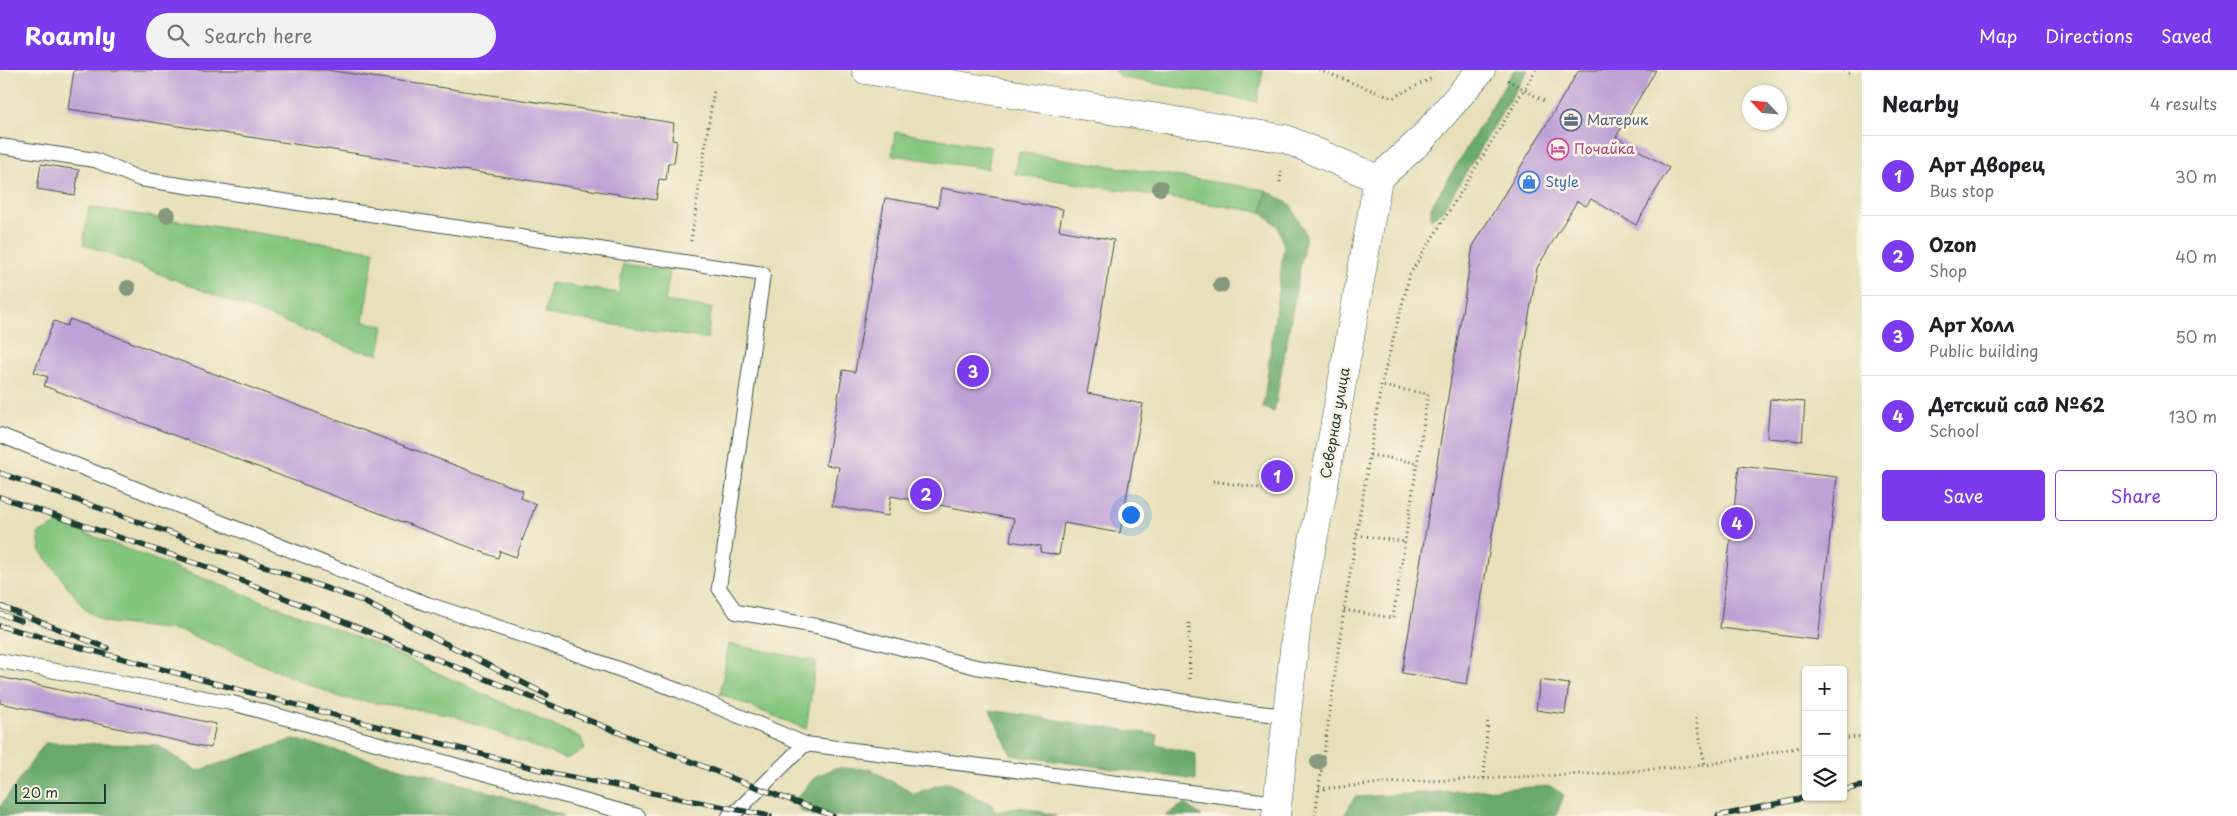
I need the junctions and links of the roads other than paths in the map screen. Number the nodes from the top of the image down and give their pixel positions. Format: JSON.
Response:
{"nodes":[{"id":1,"x":866,"y":70,"type":"edge"},
{"id":2,"x":1492,"y":74,"type":"edge"},
{"id":3,"x":0,"y":146,"type":"edge"},
{"id":4,"x":1378,"y":179,"type":"junction"},
{"id":5,"x":0,"y":435,"type":"edge"},
{"id":6,"x":0,"y":661,"type":"edge"},
{"id":7,"x":1287,"y":716,"type":"junction"},
{"id":8,"x":806,"y":744,"type":"junction"},
{"id":9,"x":1277,"y":809,"type":"edge"},
{"id":10,"x":638,"y":816,"type":"edge"},
{"id":11,"x":729,"y":816,"type":"edge"}],
"edges":[{"from":1,"to":4,"type":"street"},
{"from":2,"to":4,"type":"street"},
{"from":3,"to":7,"type":"lane"},
{"from":4,"to":7,"type":"street","name":"Северная улица"},
{"from":5,"to":8,"type":"lane"},
{"from":6,"to":10,"type":"lane"},
{"from":7,"to":9,"type":"street","name":"Северная улица"},
{"from":8,"to":9,"type":"lane"},
{"from":8,"to":11,"type":"lane"}]}
